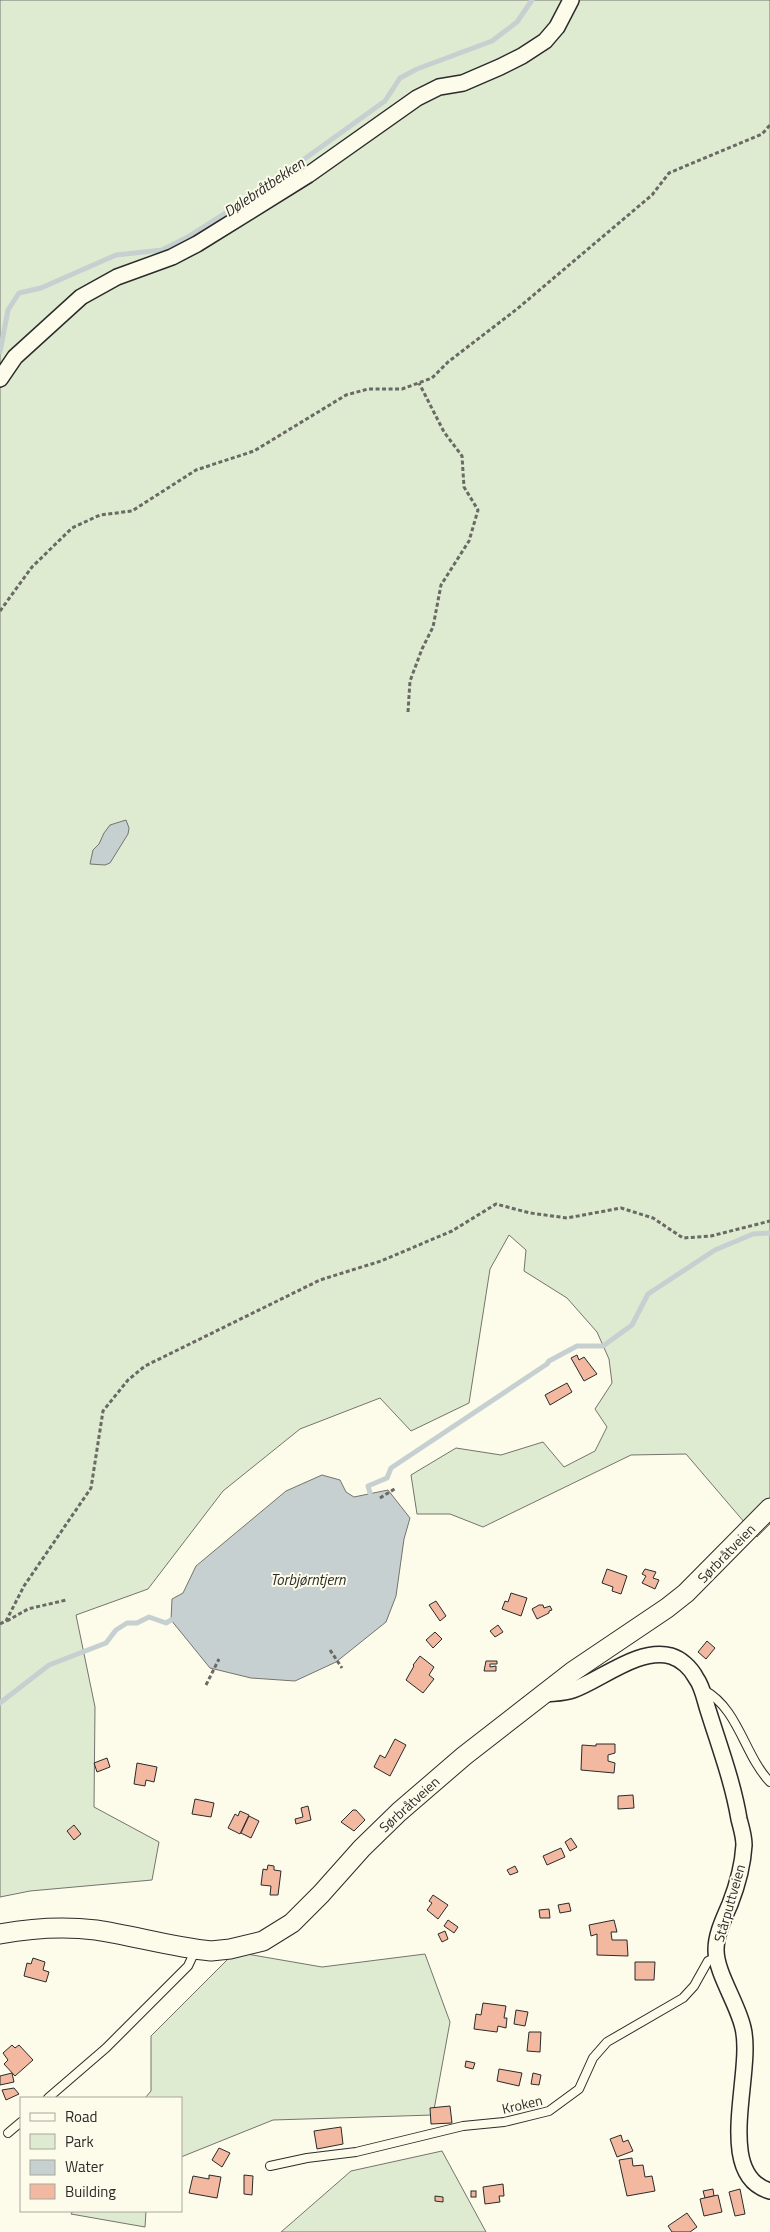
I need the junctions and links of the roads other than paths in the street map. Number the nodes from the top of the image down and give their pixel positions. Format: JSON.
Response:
{"nodes":[{"id":1,"x":571,"y":0,"type":"edge"},
{"id":2,"x":0,"y":379,"type":"edge"},
{"id":3,"x":770,"y":1508,"type":"edge"},
{"id":4,"x":700,"y":1688,"type":"junction"},
{"id":5,"x":546,"y":1694,"type":"junction"},
{"id":6,"x":770,"y":1782,"type":"edge"},
{"id":7,"x":0,"y":1934,"type":"edge"},
{"id":8,"x":196,"y":1949,"type":"junction"},
{"id":9,"x":716,"y":1957,"type":"junction"},
{"id":10,"x":49,"y":2097,"type":"edge"},
{"id":11,"x":20,"y":2123,"type":"edge"},
{"id":12,"x":8,"y":2133,"type":"dead end"},
{"id":13,"x":270,"y":2166,"type":"dead end"},
{"id":14,"x":770,"y":2192,"type":"edge"}],
"edges":[{"from":1,"to":2,"type":"street"},
{"from":3,"to":5,"type":"street","name":"Sørbråtveien"},
{"from":4,"to":5,"type":"street","name":"Stårputtveien"},
{"from":4,"to":6,"type":"lane"},
{"from":4,"to":9,"type":"street","name":"Stårputtveien"},
{"from":5,"to":8,"type":"street","name":"Sørbråtveien"},
{"from":7,"to":8,"type":"street","name":"Sørbråtveien"},
{"from":8,"to":10,"type":"lane"},
{"from":9,"to":13,"type":"lane","name":"Kroken"},
{"from":9,"to":14,"type":"street","name":"Stårputtveien"},
{"from":11,"to":12,"type":"lane"}]}
